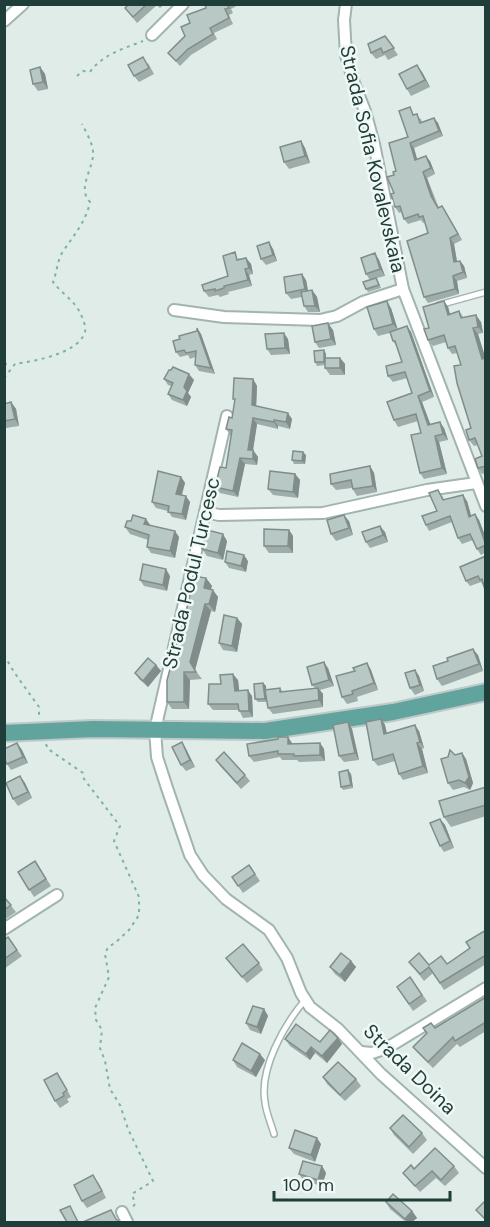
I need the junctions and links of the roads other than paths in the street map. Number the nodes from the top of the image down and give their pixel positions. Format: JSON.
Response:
{"nodes":[{"id":1,"x":23,"y":4,"type":"edge"},
{"id":2,"x":183,"y":4,"type":"edge"},
{"id":3,"x":346,"y":4,"type":"edge"},
{"id":4,"x":4,"y":21,"type":"edge"},
{"id":5,"x":152,"y":35,"type":"road end"},
{"id":6,"x":403,"y":289,"type":"junction"},
{"id":7,"x":486,"y":292,"type":"edge"},
{"id":8,"x":434,"y":306,"type":"edge"},
{"id":9,"x":174,"y":310,"type":"dead end"},
{"id":10,"x":227,"y":417,"type":"edge"},
{"id":11,"x":481,"y":482,"type":"edge"},
{"id":12,"x":486,"y":507,"type":"edge"},
{"id":13,"x":205,"y":512,"type":"junction"},
{"id":14,"x":486,"y":692,"type":"edge"},
{"id":15,"x":147,"y":730,"type":"junction"},
{"id":16,"x":4,"y":733,"type":"edge"},
{"id":17,"x":57,"y":895,"type":"dead end"},
{"id":18,"x":4,"y":929,"type":"edge"},
{"id":19,"x":486,"y":988,"type":"edge"},
{"id":20,"x":305,"y":1000,"type":"junction"},
{"id":21,"x":361,"y":1052,"type":"junction"},
{"id":22,"x":274,"y":1134,"type":"dead end"},
{"id":23,"x":486,"y":1168,"type":"edge"}],
"edges":[{"from":1,"to":4,"type":"street"},
{"from":2,"to":5,"type":"street"},
{"from":3,"to":6,"type":"street","name":"Strada Sofia Kovalevskaia"},
{"from":6,"to":9,"type":"street"},
{"from":6,"to":11,"type":"street","name":"Strada Sofia Kovalevskaia"},
{"from":7,"to":8,"type":"lane"},
{"from":10,"to":13,"type":"street","name":"Strada Podul Turcesc"},
{"from":11,"to":12,"type":"street","name":"Strada Sofia Kovalevskaia"},
{"from":11,"to":13,"type":"street"},
{"from":13,"to":15,"type":"street","name":"Strada Podul Turcesc"},
{"from":14,"to":15,"type":"main road"},
{"from":15,"to":16,"type":"main road"},
{"from":15,"to":20,"type":"street","name":"Strada Doina"},
{"from":17,"to":18,"type":"street"},
{"from":19,"to":21,"type":"street"},
{"from":20,"to":21,"type":"street","name":"Strada Doina"},
{"from":20,"to":22,"type":"lane"},
{"from":21,"to":23,"type":"street","name":"Strada Doina"}]}
